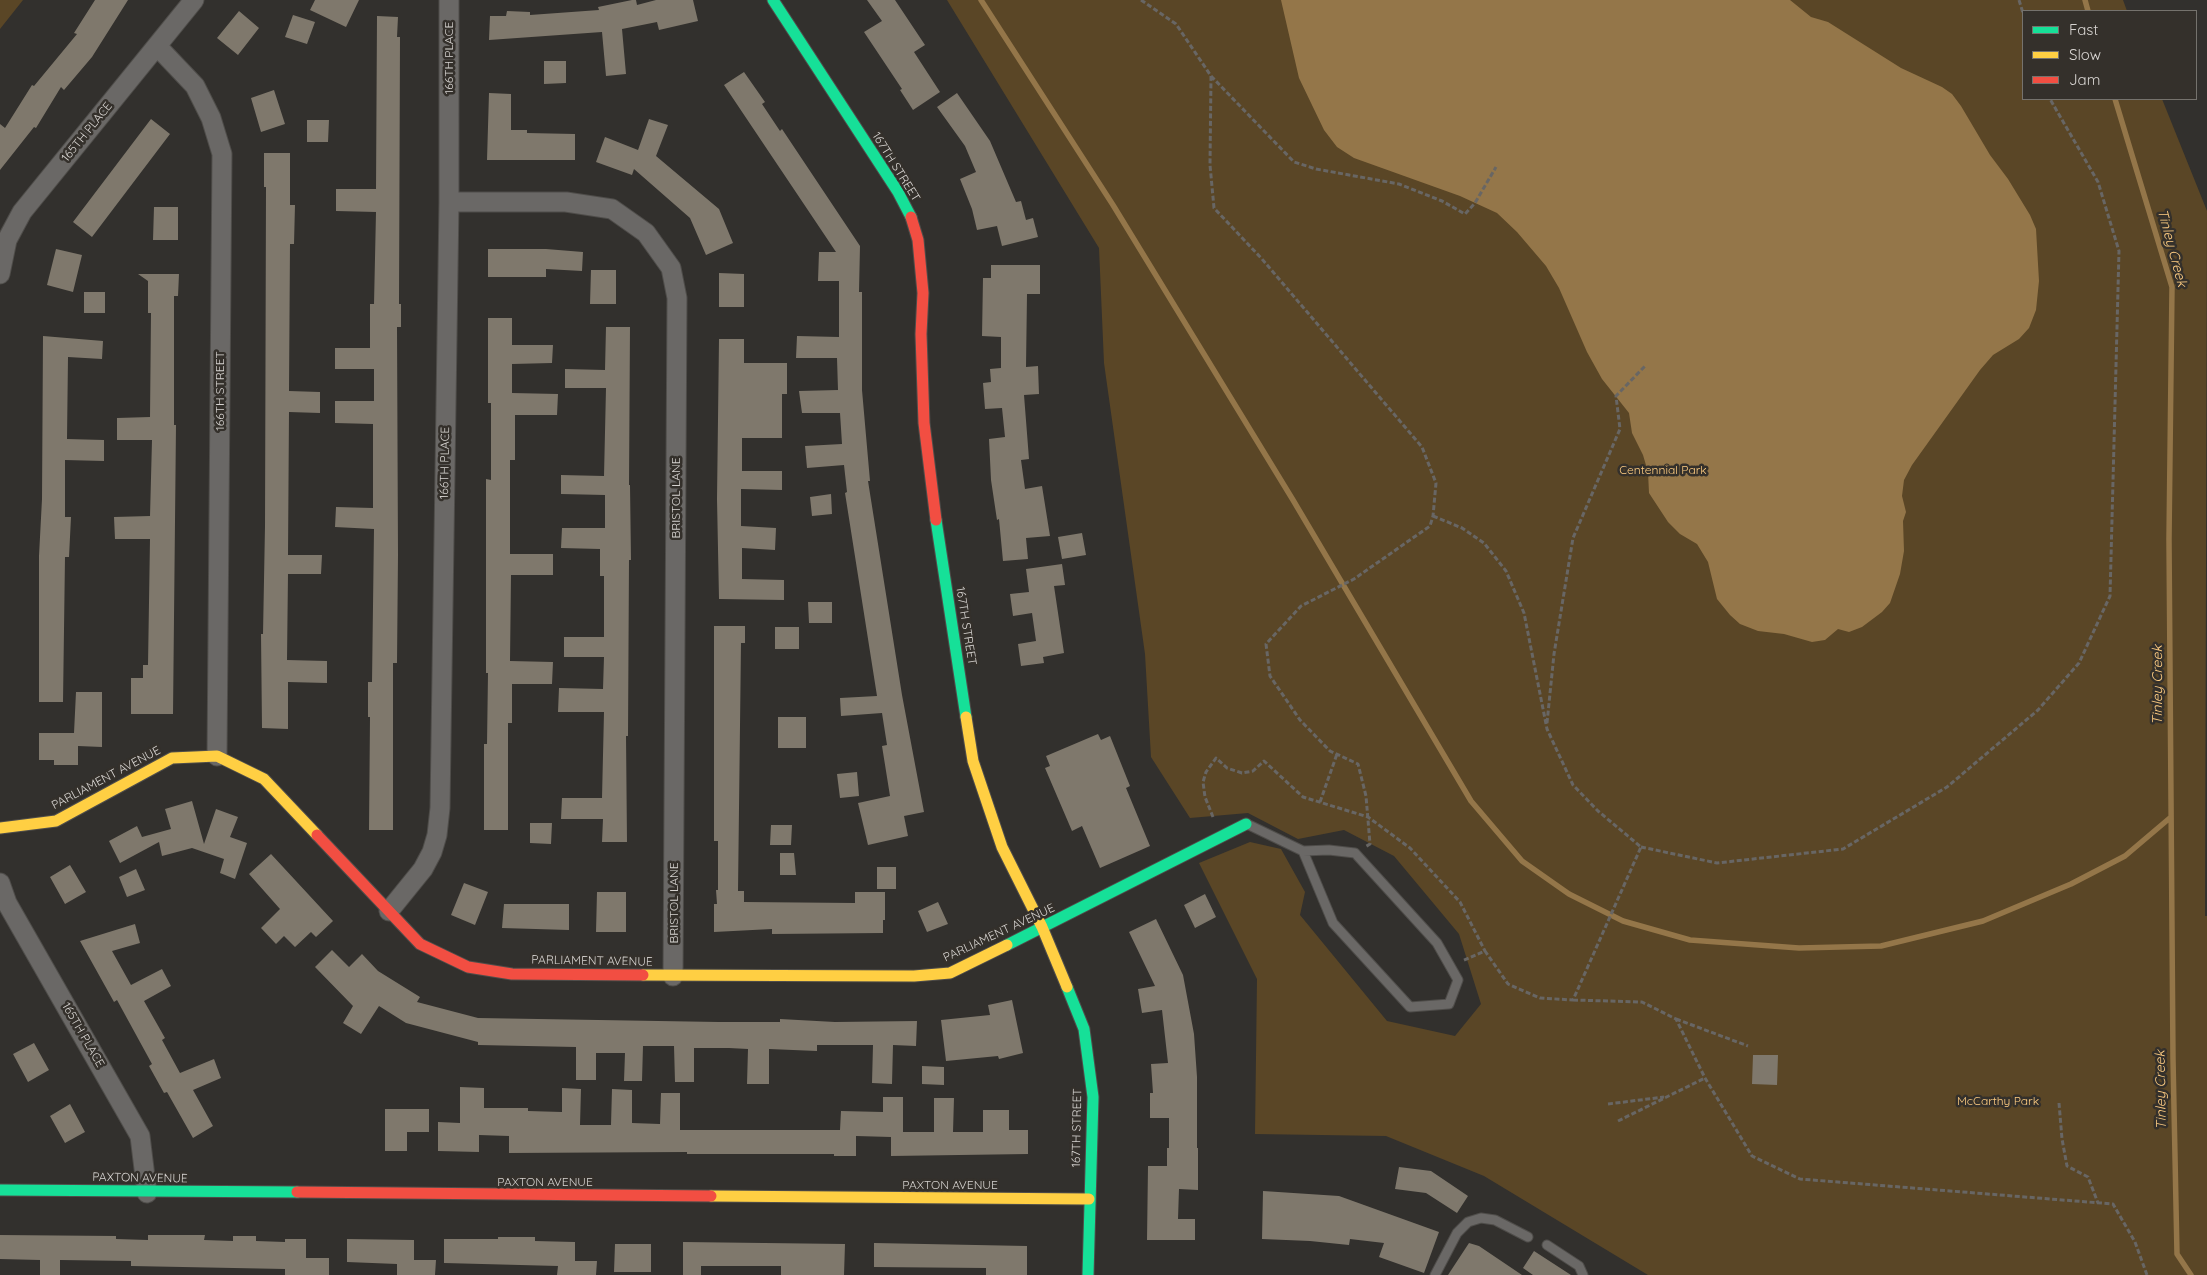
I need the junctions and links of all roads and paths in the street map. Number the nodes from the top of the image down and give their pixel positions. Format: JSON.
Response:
{"nodes":[{"id":1,"x":194,"y":0,"type":"edge"},
{"id":2,"x":449,"y":0,"type":"edge"},
{"id":3,"x":773,"y":0,"type":"edge"},
{"id":4,"x":1141,"y":0,"type":"edge"},
{"id":5,"x":157,"y":46,"type":"junction"},
{"id":6,"x":1210,"y":76,"type":"junction"},
{"id":7,"x":2051,"y":100,"type":"edge"},
{"id":8,"x":1496,"y":167,"type":"dead end"},
{"id":9,"x":449,"y":202,"type":"junction"},
{"id":10,"x":0,"y":274,"type":"edge"},
{"id":11,"x":1646,"y":365,"type":"dead end"},
{"id":12,"x":1433,"y":516,"type":"junction"},
{"id":13,"x":1547,"y":729,"type":"junction"},
{"id":14,"x":1337,"y":754,"type":"junction"},
{"id":15,"x":217,"y":756,"type":"junction"},
{"id":16,"x":1320,"y":802,"type":"junction"},
{"id":17,"x":1368,"y":817,"type":"junction"},
{"id":18,"x":1218,"y":823,"type":"dead end"},
{"id":19,"x":1246,"y":824,"type":"joint"},
{"id":20,"x":0,"y":828,"type":"edge"},
{"id":21,"x":1641,"y":847,"type":"junction"},
{"id":22,"x":1303,"y":851,"type":"junction"},
{"id":23,"x":1356,"y":853,"type":"junction"},
{"id":24,"x":0,"y":883,"type":"edge"},
{"id":25,"x":389,"y":911,"type":"junction"},
{"id":26,"x":1042,"y":927,"type":"junction"},
{"id":27,"x":1485,"y":951,"type":"junction"},
{"id":28,"x":1450,"y":966,"type":"junction"},
{"id":29,"x":673,"y":976,"type":"junction"},
{"id":30,"x":1574,"y":1000,"type":"junction"},
{"id":31,"x":1676,"y":1019,"type":"junction"},
{"id":32,"x":1748,"y":1046,"type":"dead end"},
{"id":33,"x":1705,"y":1078,"type":"junction"},
{"id":34,"x":1668,"y":1097,"type":"junction"},
{"id":35,"x":2059,"y":1103,"type":"dead end"},
{"id":36,"x":1608,"y":1104,"type":"dead end"},
{"id":37,"x":1618,"y":1121,"type":"dead end"},
{"id":38,"x":0,"y":1190,"type":"edge"},
{"id":39,"x":147,"y":1192,"type":"junction"},
{"id":40,"x":1090,"y":1200,"type":"junction"},
{"id":41,"x":2098,"y":1203,"type":"junction"},
{"id":42,"x":1528,"y":1237,"type":"dead end"},
{"id":43,"x":1547,"y":1244,"type":"dead end"},
{"id":44,"x":1088,"y":1275,"type":"edge"},
{"id":45,"x":1434,"y":1275,"type":"edge"},
{"id":46,"x":1583,"y":1275,"type":"edge"},
{"id":47,"x":2147,"y":1275,"type":"edge"}],
"edges":[{"from":1,"to":5,"type":"street","name":"165TH PLACE"},
{"from":2,"to":9,"type":"street","name":"166TH PLACE"},
{"from":3,"to":26,"type":"street","name":"167TH STREET"},
{"from":4,"to":6,"type":"path"},
{"from":5,"to":10,"type":"street","name":"165TH PLACE"},
{"from":5,"to":15,"type":"street","name":"166TH STREET"},
{"from":6,"to":8,"type":"path"},
{"from":6,"to":12,"type":"path"},
{"from":7,"to":21,"type":"path"},
{"from":9,"to":25,"type":"street","name":"166TH PLACE"},
{"from":9,"to":29,"type":"street","name":"BRISTOL LANE"},
{"from":11,"to":13,"type":"path"},
{"from":12,"to":13,"type":"path"},
{"from":12,"to":14,"type":"path"},
{"from":13,"to":21,"type":"path"},
{"from":14,"to":16,"type":"path"},
{"from":14,"to":17,"type":"path"},
{"from":15,"to":20,"type":"street","name":"PARLIAMENT AVENUE"},
{"from":15,"to":25,"type":"street","name":"PARLIAMENT AVENUE"},
{"from":16,"to":17,"type":"path"},
{"from":16,"to":18,"type":"path"},
{"from":17,"to":23,"type":"path"},
{"from":17,"to":27,"type":"path"},
{"from":19,"to":22,"type":"lane"},
{"from":19,"to":26,"type":"street","name":"PARLIAMENT AVENUE"},
{"from":21,"to":30,"type":"path"},
{"from":22,"to":23,"type":"lane"},
{"from":22,"to":28,"type":"lane"},
{"from":23,"to":28,"type":"lane"},
{"from":24,"to":39,"type":"street","name":"165TH PLACE"},
{"from":25,"to":29,"type":"street","name":"PARLIAMENT AVENUE"},
{"from":26,"to":29,"type":"street","name":"PARLIAMENT AVENUE"},
{"from":26,"to":40,"type":"street","name":"167TH STREET"},
{"from":27,"to":28,"type":"path"},
{"from":27,"to":30,"type":"path"},
{"from":30,"to":31,"type":"path"},
{"from":31,"to":32,"type":"path"},
{"from":31,"to":33,"type":"path"},
{"from":33,"to":34,"type":"path"},
{"from":33,"to":41,"type":"path"},
{"from":34,"to":36,"type":"path"},
{"from":34,"to":37,"type":"path"},
{"from":35,"to":41,"type":"path"},
{"from":38,"to":39,"type":"street","name":"PAXTON AVENUE"},
{"from":39,"to":40,"type":"street","name":"PAXTON AVENUE"},
{"from":40,"to":44,"type":"street","name":"167TH STREET"},
{"from":41,"to":47,"type":"path"},
{"from":42,"to":45,"type":"lane"},
{"from":43,"to":46,"type":"lane"}]}
